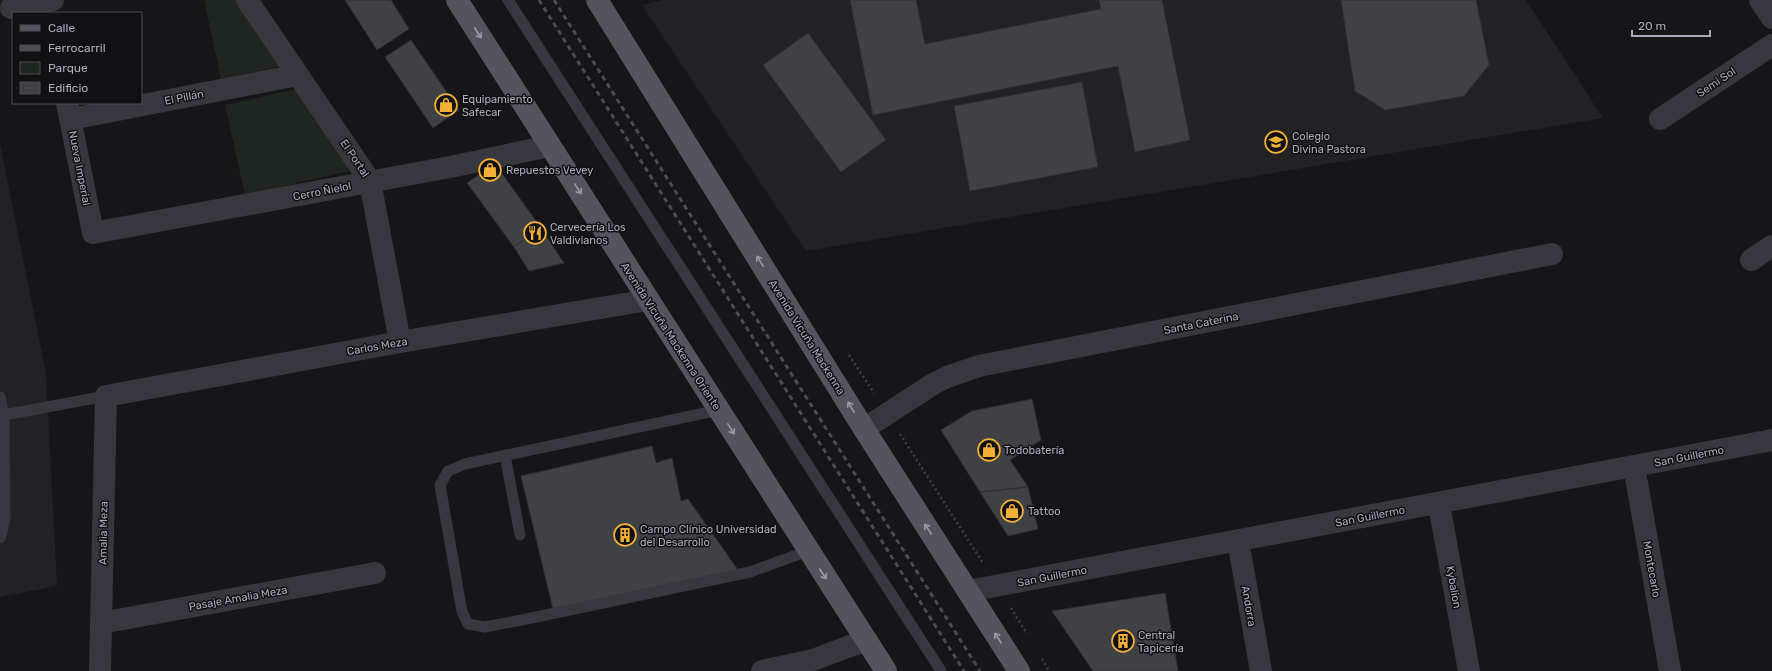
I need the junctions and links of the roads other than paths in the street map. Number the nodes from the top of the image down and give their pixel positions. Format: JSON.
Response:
{"nodes":[{"id":1,"x":247,"y":0,"type":"edge"},
{"id":2,"x":457,"y":0,"type":"edge"},
{"id":3,"x":508,"y":0,"type":"edge"},
{"id":4,"x":597,"y":0,"type":"edge"},
{"id":5,"x":1760,"y":0,"type":"edge"},
{"id":6,"x":50,"y":5,"type":"edge"},
{"id":7,"x":11,"y":8,"type":"dead end"},
{"id":8,"x":1772,"y":18,"type":"edge"},
{"id":9,"x":1772,"y":45,"type":"edge"},
{"id":10,"x":298,"y":75,"type":"junction"},
{"id":11,"x":142,"y":100,"type":"edge"},
{"id":12,"x":114,"y":104,"type":"edge"},
{"id":13,"x":69,"y":111,"type":"edge"},
{"id":14,"x":1660,"y":120,"type":"dead end"},
{"id":15,"x":550,"y":146,"type":"junction"},
{"id":16,"x":370,"y":181,"type":"junction"},
{"id":17,"x":93,"y":233,"type":"joint"},
{"id":18,"x":1772,"y":246,"type":"edge"},
{"id":19,"x":1552,"y":254,"type":"dead end"},
{"id":20,"x":1752,"y":260,"type":"dead end"},
{"id":21,"x":648,"y":300,"type":"junction"},
{"id":22,"x":400,"y":342,"type":"junction"},
{"id":23,"x":106,"y":396,"type":"junction"},
{"id":24,"x":0,"y":397,"type":"edge"},
{"id":25,"x":719,"y":410,"type":"junction"},
{"id":26,"x":4,"y":415,"type":"junction"},
{"id":27,"x":864,"y":429,"type":"junction"},
{"id":28,"x":1772,"y":440,"type":"edge"},
{"id":29,"x":504,"y":455,"type":"junction"},
{"id":30,"x":1634,"y":466,"type":"junction"},
{"id":31,"x":1438,"y":504,"type":"junction"},
{"id":32,"x":520,"y":535,"type":"dead end"},
{"id":33,"x":0,"y":538,"type":"edge"},
{"id":34,"x":1238,"y":541,"type":"junction"},
{"id":35,"x":808,"y":551,"type":"junction"},
{"id":36,"x":375,"y":573,"type":"dead end"},
{"id":37,"x":968,"y":592,"type":"junction"},
{"id":38,"x":101,"y":623,"type":"junction"},
{"id":39,"x":866,"y":640,"type":"junction"},
{"id":40,"x":100,"y":671,"type":"edge"},
{"id":41,"x":762,"y":671,"type":"edge"},
{"id":42,"x":886,"y":671,"type":"edge"},
{"id":43,"x":941,"y":671,"type":"edge"},
{"id":44,"x":1019,"y":671,"type":"edge"},
{"id":45,"x":1261,"y":671,"type":"edge"},
{"id":46,"x":1469,"y":671,"type":"edge"},
{"id":47,"x":1670,"y":671,"type":"edge"}],
"edges":[{"from":1,"to":10,"type":"street","name":"El Portal"},
{"from":2,"to":15,"type":"main road","name":"Avenida Vicuña Mackenna Oriente","one_way":true},
{"from":3,"to":43,"type":"lane"},
{"from":27,"to":4,"type":"main road","name":"Avenida Vicuña Mackenna","one_way":true},
{"from":5,"to":8,"type":"street"},
{"from":6,"to":7,"type":"street"},
{"from":9,"to":14,"type":"street","name":"Semi Sol"},
{"from":10,"to":11,"type":"street","name":"El Pillán"},
{"from":10,"to":16,"type":"street","name":"El Portal"},
{"from":12,"to":13,"type":"street","name":"El Pillán"},
{"from":13,"to":17,"type":"street","name":"Nueva Imperial"},
{"from":15,"to":16,"type":"street","name":"Cerro Ñielol"},
{"from":15,"to":21,"type":"main road","name":"Avenida Vicuña Mackenna Oriente","one_way":true},
{"from":16,"to":17,"type":"street","name":"Cerro Ñielol"},
{"from":16,"to":22,"type":"street","name":"El Portal"},
{"from":18,"to":20,"type":"street"},
{"from":19,"to":27,"type":"street","name":"Santa Caterina"},
{"from":21,"to":22,"type":"street","name":"Carlos Meza"},
{"from":21,"to":25,"type":"main road","name":"Avenida Vicuña Mackenna Oriente"},
{"from":22,"to":23,"type":"street","name":"Carlos Meza"},
{"from":23,"to":26,"type":"lane"},
{"from":23,"to":38,"type":"street","name":"Amalia Meza"},
{"from":24,"to":26,"type":"lane"},
{"from":25,"to":29,"type":"lane"},
{"from":25,"to":35,"type":"main road","name":"Avenida Vicuña Mackenna Oriente","one_way":true},
{"from":26,"to":33,"type":"lane"},
{"from":37,"to":27,"type":"main road","name":"Avenida Vicuña Mackenna","one_way":true},
{"from":28,"to":30,"type":"street","name":"San Guillermo"},
{"from":29,"to":32,"type":"lane"},
{"from":29,"to":35,"type":"lane"},
{"from":30,"to":31,"type":"street","name":"San Guillermo"},
{"from":30,"to":47,"type":"street","name":"Montecarlo"},
{"from":31,"to":34,"type":"street","name":"San Guillermo"},
{"from":31,"to":46,"type":"street","name":"Kybalion"},
{"from":34,"to":37,"type":"street","name":"San Guillermo"},
{"from":34,"to":45,"type":"street","name":"Andorra"},
{"from":35,"to":39,"type":"main road","name":"Avenida Vicuña Mackenna Oriente","one_way":true},
{"from":36,"to":38,"type":"street","name":"Pasaje Amalia Meza"},
{"from":44,"to":37,"type":"main road","name":"Avenida Vicuña Mackenna","one_way":true},
{"from":38,"to":40,"type":"street","name":"Amalia Meza"},
{"from":39,"to":41,"type":"street"},
{"from":39,"to":42,"type":"main road","name":"Avenida Vicuña Mackenna Oriente"}]}
